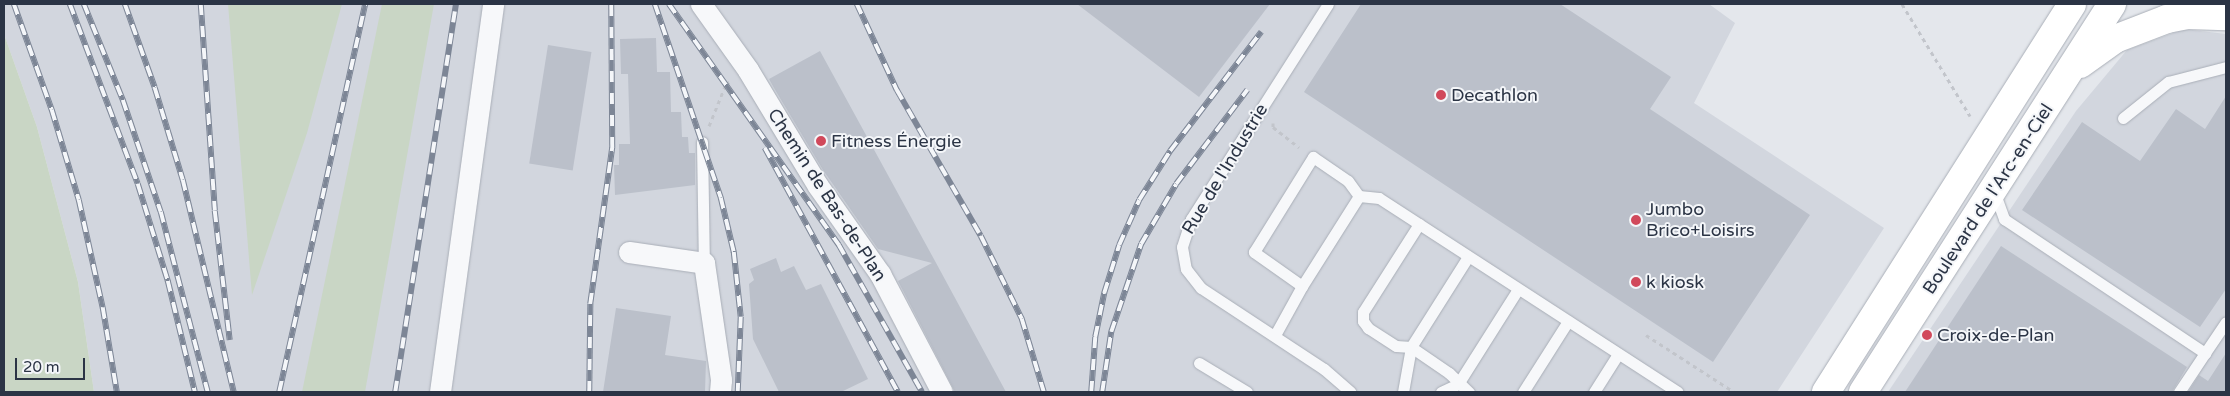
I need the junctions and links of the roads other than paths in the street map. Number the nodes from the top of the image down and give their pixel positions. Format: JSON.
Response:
{"nodes":[{"id":1,"x":493,"y":4,"type":"edge"},
{"id":2,"x":700,"y":4,"type":"edge"},
{"id":3,"x":1328,"y":4,"type":"edge"},
{"id":4,"x":2052,"y":4,"type":"edge"},
{"id":5,"x":2072,"y":4,"type":"edge"},
{"id":6,"x":2112,"y":4,"type":"edge"},
{"id":7,"x":2226,"y":16,"type":"edge"},
{"id":8,"x":2048,"y":42,"type":"junction"},
{"id":9,"x":2226,"y":67,"type":"edge"},
{"id":10,"x":2068,"y":75,"type":"junction"},
{"id":11,"x":2123,"y":118,"type":"dead end"},
{"id":12,"x":702,"y":142,"type":"road end"},
{"id":13,"x":1995,"y":189,"type":"junction"},
{"id":14,"x":1359,"y":196,"type":"junction"},
{"id":15,"x":1419,"y":224,"type":"junction"},
{"id":16,"x":629,"y":252,"type":"dead end"},
{"id":17,"x":1468,"y":257,"type":"junction"},
{"id":18,"x":704,"y":263,"type":"junction"},
{"id":19,"x":1302,"y":286,"type":"junction"},
{"id":20,"x":1518,"y":288,"type":"junction"},
{"id":21,"x":1568,"y":321,"type":"junction"},
{"id":22,"x":2226,"y":322,"type":"edge"},
{"id":23,"x":1275,"y":335,"type":"junction"},
{"id":24,"x":1411,"y":347,"type":"junction"},
{"id":25,"x":2205,"y":353,"type":"junction"},
{"id":26,"x":1618,"y":354,"type":"junction"},
{"id":27,"x":1199,"y":362,"type":"dead end"},
{"id":28,"x":1458,"y":384,"type":"junction"},
{"id":29,"x":1664,"y":388,"type":"edge"},
{"id":30,"x":440,"y":392,"type":"edge"},
{"id":31,"x":720,"y":392,"type":"edge"},
{"id":32,"x":942,"y":392,"type":"edge"},
{"id":33,"x":1247,"y":392,"type":"edge"},
{"id":34,"x":1350,"y":392,"type":"edge"},
{"id":35,"x":1403,"y":392,"type":"edge"},
{"id":36,"x":1441,"y":392,"type":"edge"},
{"id":37,"x":1469,"y":392,"type":"edge"},
{"id":38,"x":1523,"y":392,"type":"edge"},
{"id":39,"x":1594,"y":392,"type":"edge"},
{"id":40,"x":1678,"y":392,"type":"edge"},
{"id":41,"x":1826,"y":392,"type":"edge"},
{"id":42,"x":1863,"y":392,"type":"edge"},
{"id":43,"x":2179,"y":392,"type":"edge"}],
"edges":[{"from":1,"to":30,"type":"street"},
{"from":2,"to":32,"type":"street","name":"Chemin de Bas-de-Plan"},
{"from":3,"to":23,"type":"lane","name":"Rue de l'Industrie"},
{"from":4,"to":8,"type":"main road"},
{"from":5,"to":8,"type":"main road","name":"Boulevard de l'Arc-en-Ciel"},
{"from":6,"to":10,"type":"main road","name":"Boulevard de l'Arc-en-Ciel"},
{"from":7,"to":10,"type":"main road"},
{"from":8,"to":41,"type":"main road","name":"Boulevard de l'Arc-en-Ciel"},
{"from":9,"to":11,"type":"lane"},
{"from":10,"to":13,"type":"main road","name":"Boulevard de l'Arc-en-Ciel"},
{"from":12,"to":18,"type":"lane"},
{"from":13,"to":25,"type":"lane"},
{"from":13,"to":42,"type":"main road","name":"Boulevard de l'Arc-en-Ciel"},
{"from":14,"to":15,"type":"lane"},
{"from":14,"to":19,"type":"lane"},
{"from":14,"to":19,"type":"lane"},
{"from":15,"to":17,"type":"lane"},
{"from":15,"to":24,"type":"lane"},
{"from":16,"to":18,"type":"street"},
{"from":17,"to":20,"type":"lane"},
{"from":17,"to":24,"type":"lane"},
{"from":18,"to":31,"type":"street"},
{"from":19,"to":23,"type":"lane"},
{"from":20,"to":21,"type":"lane"},
{"from":20,"to":28,"type":"lane"},
{"from":21,"to":26,"type":"lane"},
{"from":21,"to":38,"type":"lane"},
{"from":22,"to":25,"type":"lane"},
{"from":23,"to":34,"type":"lane"},
{"from":24,"to":28,"type":"lane"},
{"from":24,"to":35,"type":"lane"},
{"from":25,"to":43,"type":"lane"},
{"from":26,"to":29,"type":"lane"},
{"from":26,"to":39,"type":"lane"},
{"from":27,"to":33,"type":"lane"},
{"from":28,"to":36,"type":"lane"},
{"from":28,"to":37,"type":"lane"},
{"from":29,"to":40,"type":"lane"}]}
